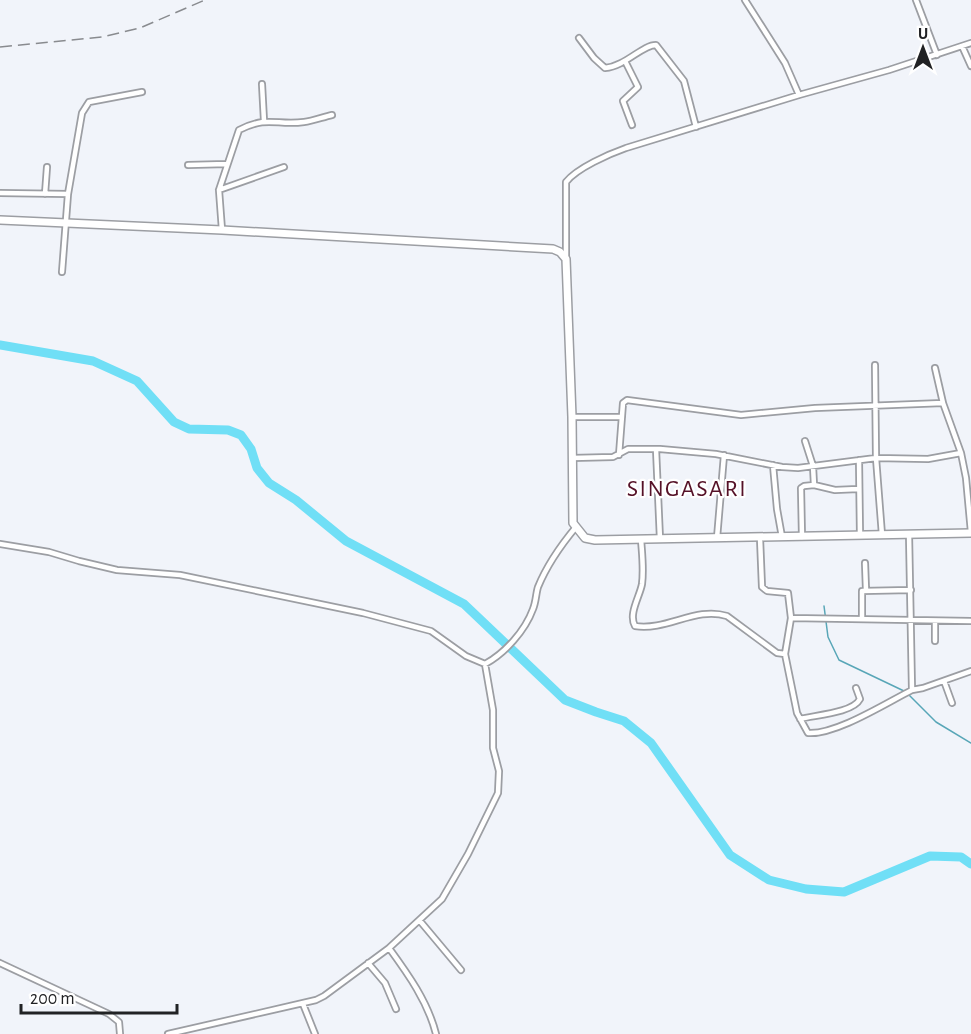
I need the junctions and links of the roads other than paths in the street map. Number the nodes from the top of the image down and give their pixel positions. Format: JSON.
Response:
{"nodes":[{"id":1,"x":745,"y":0,"type":"edge"},
{"id":2,"x":916,"y":0,"type":"edge"},
{"id":3,"x":579,"y":38,"type":"dead end"},
{"id":4,"x":971,"y":43,"type":"edge"},
{"id":5,"x":962,"y":46,"type":"junction"},
{"id":6,"x":937,"y":55,"type":"junction"},
{"id":7,"x":625,"y":61,"type":"junction"},
{"id":8,"x":971,"y":66,"type":"edge"},
{"id":9,"x":262,"y":84,"type":"dead end"},
{"id":10,"x":142,"y":92,"type":"dead end"},
{"id":11,"x":799,"y":95,"type":"junction"},
{"id":12,"x":332,"y":115,"type":"dead end"},
{"id":13,"x":264,"y":121,"type":"junction"},
{"id":14,"x":632,"y":125,"type":"dead end"},
{"id":15,"x":696,"y":127,"type":"junction"},
{"id":16,"x":227,"y":164,"type":"junction"},
{"id":17,"x":188,"y":165,"type":"dead end"},
{"id":18,"x":47,"y":168,"type":"dead end"},
{"id":19,"x":284,"y":168,"type":"dead end"},
{"id":20,"x":219,"y":189,"type":"junction"},
{"id":21,"x":0,"y":193,"type":"edge"},
{"id":22,"x":45,"y":194,"type":"junction"},
{"id":23,"x":68,"y":194,"type":"junction"},
{"id":24,"x":0,"y":220,"type":"edge"},
{"id":25,"x":66,"y":223,"type":"junction"},
{"id":26,"x":222,"y":230,"type":"junction"},
{"id":27,"x":566,"y":259,"type":"junction"},
{"id":28,"x":62,"y":272,"type":"dead end"},
{"id":29,"x":875,"y":365,"type":"dead end"},
{"id":30,"x":935,"y":368,"type":"dead end"},
{"id":31,"x":943,"y":403,"type":"junction"},
{"id":32,"x":876,"y":406,"type":"junction"},
{"id":33,"x":572,"y":417,"type":"junction"},
{"id":34,"x":622,"y":417,"type":"junction"},
{"id":35,"x":805,"y":441,"type":"dead end"},
{"id":36,"x":656,"y":449,"type":"junction"},
{"id":37,"x":961,"y":453,"type":"junction"},
{"id":38,"x":619,"y":455,"type":"junction"},
{"id":39,"x":724,"y":455,"type":"junction"},
{"id":40,"x":572,"y":458,"type":"junction"},
{"id":41,"x":876,"y":458,"type":"junction"},
{"id":42,"x":859,"y":460,"type":"junction"},
{"id":43,"x":773,"y":465,"type":"junction"},
{"id":44,"x":813,"y":466,"type":"junction"},
{"id":45,"x":814,"y":485,"type":"junction"},
{"id":46,"x":858,"y":489,"type":"junction"},
{"id":47,"x":576,"y":527,"type":"junction"},
{"id":48,"x":971,"y":532,"type":"edge"},
{"id":49,"x":909,"y":534,"type":"junction"},
{"id":50,"x":882,"y":535,"type":"junction"},
{"id":51,"x":860,"y":536,"type":"junction"},
{"id":52,"x":782,"y":537,"type":"junction"},
{"id":53,"x":802,"y":537,"type":"junction"},
{"id":54,"x":717,"y":538,"type":"junction"},
{"id":55,"x":760,"y":538,"type":"junction"},
{"id":56,"x":641,"y":539,"type":"junction"},
{"id":57,"x":660,"y":539,"type":"junction"},
{"id":58,"x":0,"y":544,"type":"edge"},
{"id":59,"x":865,"y":562,"type":"dead end"},
{"id":60,"x":866,"y":590,"type":"junction"},
{"id":61,"x":910,"y":590,"type":"junction"},
{"id":62,"x":791,"y":618,"type":"junction"},
{"id":63,"x":862,"y":619,"type":"junction"},
{"id":64,"x":910,"y":620,"type":"junction"},
{"id":65,"x":935,"y":621,"type":"junction"},
{"id":66,"x":971,"y":621,"type":"edge"},
{"id":67,"x":935,"y":641,"type":"dead end"},
{"id":68,"x":785,"y":654,"type":"junction"},
{"id":69,"x":485,"y":664,"type":"junction"},
{"id":70,"x":971,"y":671,"type":"edge"},
{"id":71,"x":944,"y":681,"type":"junction"},
{"id":72,"x":856,"y":688,"type":"dead end"},
{"id":73,"x":910,"y":691,"type":"junction"},
{"id":74,"x":952,"y":703,"type":"dead end"},
{"id":75,"x":800,"y":719,"type":"junction"},
{"id":76,"x":420,"y":921,"type":"junction"},
{"id":77,"x":389,"y":948,"type":"junction"},
{"id":78,"x":0,"y":963,"type":"edge"},
{"id":79,"x":368,"y":963,"type":"junction"},
{"id":80,"x":461,"y":970,"type":"dead end"},
{"id":81,"x":303,"y":1004,"type":"junction"},
{"id":82,"x":396,"y":1009,"type":"dead end"},
{"id":83,"x":120,"y":1034,"type":"edge"},
{"id":84,"x":168,"y":1034,"type":"edge"},
{"id":85,"x":315,"y":1034,"type":"edge"},
{"id":86,"x":436,"y":1034,"type":"edge"}],
"edges":[{"from":1,"to":11,"type":"street"},
{"from":2,"to":6,"type":"street"},
{"from":3,"to":7,"type":"street"},
{"from":4,"to":5,"type":"street"},
{"from":5,"to":6,"type":"street"},
{"from":5,"to":8,"type":"street"},
{"from":6,"to":11,"type":"street"},
{"from":7,"to":14,"type":"street"},
{"from":7,"to":15,"type":"street"},
{"from":9,"to":13,"type":"street"},
{"from":10,"to":23,"type":"street"},
{"from":11,"to":15,"type":"street"},
{"from":12,"to":13,"type":"street"},
{"from":13,"to":16,"type":"street"},
{"from":15,"to":27,"type":"street"},
{"from":16,"to":17,"type":"street"},
{"from":16,"to":20,"type":"street"},
{"from":18,"to":22,"type":"street"},
{"from":19,"to":20,"type":"street"},
{"from":20,"to":26,"type":"street"},
{"from":21,"to":22,"type":"street"},
{"from":22,"to":23,"type":"street"},
{"from":23,"to":25,"type":"street"},
{"from":24,"to":25,"type":"street"},
{"from":25,"to":26,"type":"street"},
{"from":25,"to":28,"type":"street"},
{"from":26,"to":27,"type":"street"},
{"from":27,"to":33,"type":"street"},
{"from":29,"to":32,"type":"street"},
{"from":30,"to":31,"type":"street"},
{"from":31,"to":32,"type":"street"},
{"from":31,"to":37,"type":"street"},
{"from":32,"to":34,"type":"street"},
{"from":32,"to":41,"type":"street"},
{"from":33,"to":34,"type":"street"},
{"from":33,"to":40,"type":"street"},
{"from":34,"to":38,"type":"street"},
{"from":35,"to":44,"type":"street"},
{"from":36,"to":38,"type":"street"},
{"from":36,"to":39,"type":"street"},
{"from":36,"to":57,"type":"street"},
{"from":37,"to":41,"type":"street"},
{"from":37,"to":48,"type":"street"},
{"from":38,"to":40,"type":"street"},
{"from":39,"to":43,"type":"street"},
{"from":39,"to":54,"type":"street"},
{"from":40,"to":47,"type":"street"},
{"from":41,"to":42,"type":"street"},
{"from":41,"to":50,"type":"street"},
{"from":42,"to":44,"type":"street"},
{"from":42,"to":46,"type":"street"},
{"from":43,"to":44,"type":"street"},
{"from":43,"to":52,"type":"street"},
{"from":44,"to":45,"type":"street"},
{"from":45,"to":46,"type":"street"},
{"from":45,"to":53,"type":"street"},
{"from":46,"to":51,"type":"street"},
{"from":47,"to":56,"type":"street"},
{"from":47,"to":69,"type":"street"},
{"from":48,"to":49,"type":"street"},
{"from":49,"to":50,"type":"street"},
{"from":49,"to":61,"type":"street"},
{"from":50,"to":51,"type":"street"},
{"from":51,"to":53,"type":"street"},
{"from":52,"to":53,"type":"street"},
{"from":52,"to":55,"type":"street"},
{"from":54,"to":55,"type":"street"},
{"from":54,"to":57,"type":"street"},
{"from":55,"to":62,"type":"street"},
{"from":56,"to":57,"type":"street"},
{"from":56,"to":68,"type":"street"},
{"from":58,"to":69,"type":"street"},
{"from":59,"to":60,"type":"street"},
{"from":60,"to":61,"type":"street"},
{"from":60,"to":63,"type":"street"},
{"from":61,"to":64,"type":"street"},
{"from":62,"to":63,"type":"street"},
{"from":62,"to":68,"type":"street"},
{"from":63,"to":64,"type":"street"},
{"from":64,"to":65,"type":"street"},
{"from":64,"to":73,"type":"street"},
{"from":65,"to":66,"type":"street"},
{"from":65,"to":67,"type":"street"},
{"from":68,"to":75,"type":"street"},
{"from":69,"to":76,"type":"street"},
{"from":70,"to":71,"type":"street"},
{"from":71,"to":73,"type":"street"},
{"from":71,"to":74,"type":"street"},
{"from":72,"to":75,"type":"street"},
{"from":73,"to":75,"type":"street"},
{"from":76,"to":77,"type":"street"},
{"from":76,"to":80,"type":"street"},
{"from":77,"to":79,"type":"street"},
{"from":77,"to":86,"type":"street"},
{"from":78,"to":83,"type":"street"},
{"from":79,"to":81,"type":"street"},
{"from":79,"to":82,"type":"street"},
{"from":81,"to":84,"type":"street"},
{"from":81,"to":85,"type":"street"}]}
